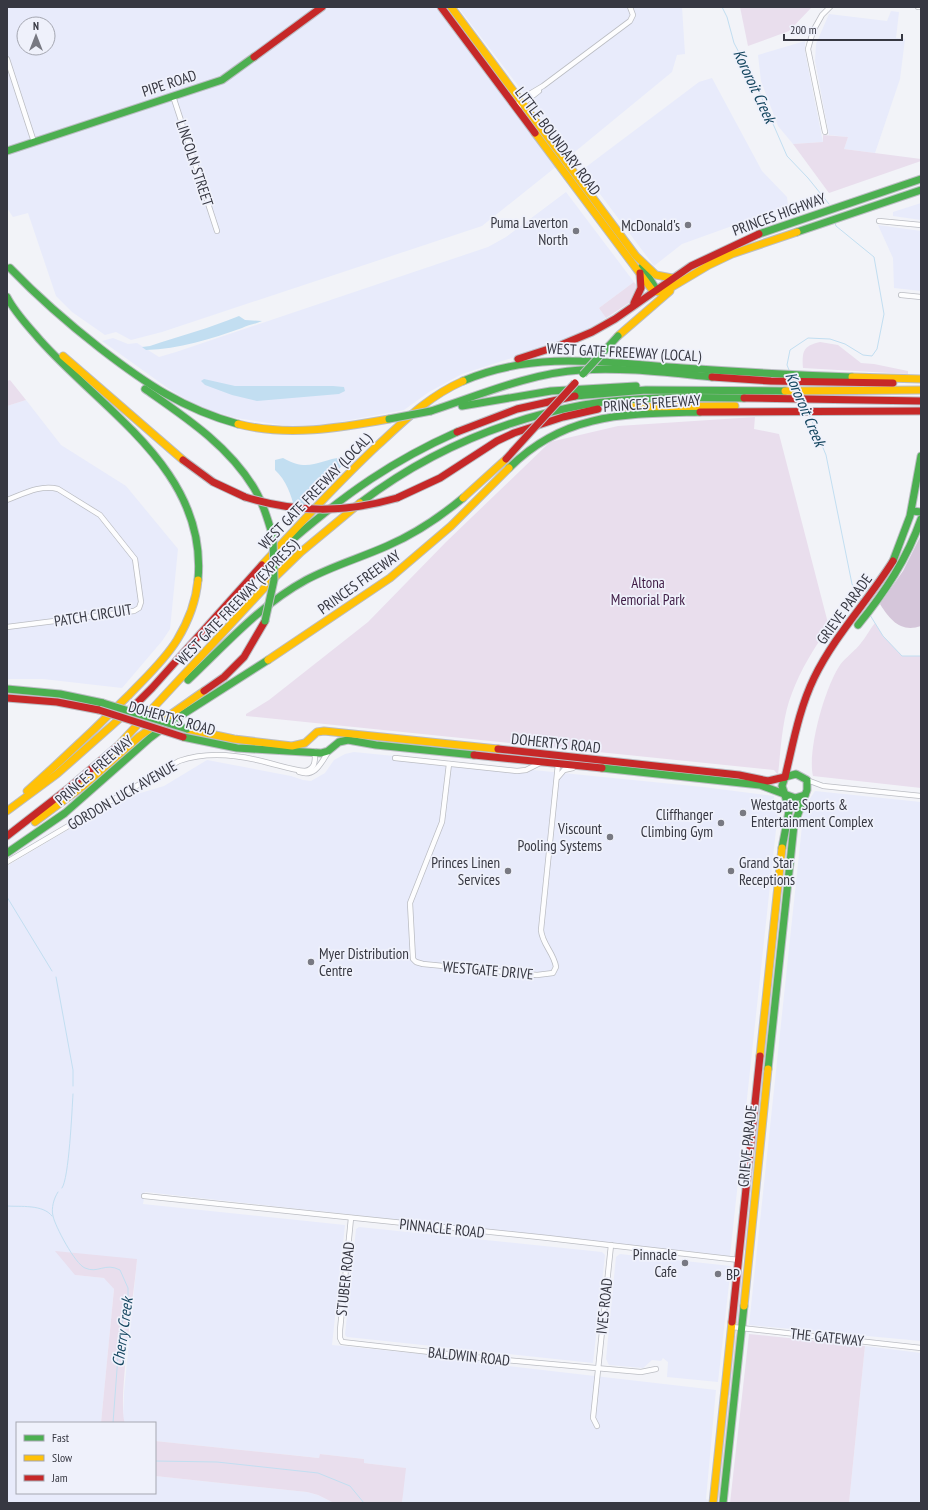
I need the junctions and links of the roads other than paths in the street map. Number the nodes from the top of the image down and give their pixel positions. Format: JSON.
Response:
{"nodes":[{"id":1,"x":322,"y":7,"type":"edge"},
{"id":2,"x":441,"y":7,"type":"edge"},
{"id":3,"x":451,"y":7,"type":"edge"},
{"id":4,"x":630,"y":7,"type":"edge"},
{"id":5,"x":830,"y":7,"type":"edge"},
{"id":6,"x":918,"y":7,"type":"edge"},
{"id":7,"x":921,"y":7,"type":"edge"},
{"id":8,"x":7,"y":59,"type":"edge"},
{"id":9,"x":173,"y":96,"type":"junction"},
{"id":10,"x":522,"y":102,"type":"junction"},
{"id":11,"x":516,"y":107,"type":"junction"},
{"id":12,"x":825,"y":132,"type":"dead end"},
{"id":13,"x":34,"y":142,"type":"junction"},
{"id":14,"x":7,"y":150,"type":"edge"},
{"id":15,"x":921,"y":179,"type":"edge"},
{"id":16,"x":921,"y":190,"type":"edge"},
{"id":17,"x":879,"y":221,"type":"dead end"},
{"id":18,"x":921,"y":225,"type":"edge"},
{"id":19,"x":217,"y":231,"type":"dead end"},
{"id":20,"x":636,"y":256,"type":"junction"},
{"id":21,"x":700,"y":260,"type":"junction"},
{"id":22,"x":9,"y":265,"type":"edge"},
{"id":23,"x":709,"y":265,"type":"junction"},
{"id":24,"x":640,"y":273,"type":"junction"},
{"id":25,"x":672,"y":278,"type":"junction"},
{"id":26,"x":682,"y":281,"type":"junction"},
{"id":27,"x":655,"y":290,"type":"junction"},
{"id":28,"x":7,"y":292,"type":"edge"},
{"id":29,"x":901,"y":295,"type":"dead end"},
{"id":30,"x":7,"y":297,"type":"edge"},
{"id":31,"x":921,"y":297,"type":"edge"},
{"id":32,"x":631,"y":307,"type":"junction"},
{"id":33,"x":618,"y":336,"type":"junction"},
{"id":34,"x":771,"y":377,"type":"junction"},
{"id":35,"x":921,"y":379,"type":"edge"},
{"id":36,"x":921,"y":383,"type":"edge"},
{"id":37,"x":445,"y":389,"type":"junction"},
{"id":38,"x":707,"y":389,"type":"junction"},
{"id":39,"x":921,"y":390,"type":"edge"},
{"id":40,"x":921,"y":402,"type":"edge"},
{"id":41,"x":785,"y":406,"type":"junction"},
{"id":42,"x":824,"y":406,"type":"junction"},
{"id":43,"x":623,"y":407,"type":"junction"},
{"id":44,"x":431,"y":411,"type":"junction"},
{"id":45,"x":749,"y":411,"type":"junction"},
{"id":46,"x":921,"y":411,"type":"edge"},
{"id":47,"x":921,"y":456,"type":"edge"},
{"id":48,"x":7,"y":500,"type":"edge"},
{"id":49,"x":912,"y":511,"type":"junction"},
{"id":50,"x":921,"y":512,"type":"edge"},
{"id":51,"x":921,"y":518,"type":"edge"},
{"id":52,"x":918,"y":532,"type":"edge"},
{"id":53,"x":242,"y":586,"type":"junction"},
{"id":54,"x":858,"y":625,"type":"dead end"},
{"id":55,"x":7,"y":627,"type":"edge"},
{"id":56,"x":7,"y":690,"type":"edge"},
{"id":57,"x":7,"y":698,"type":"edge"},
{"id":58,"x":324,"y":731,"type":"junction"},
{"id":59,"x":314,"y":735,"type":"junction"},
{"id":60,"x":409,"y":748,"type":"junction"},
{"id":61,"x":115,"y":749,"type":"junction"},
{"id":62,"x":330,"y":750,"type":"junction"},
{"id":63,"x":317,"y":752,"type":"junction"},
{"id":64,"x":395,"y":758,"type":"dead end"},
{"id":65,"x":584,"y":759,"type":"junction"},
{"id":66,"x":559,"y":760,"type":"junction"},
{"id":67,"x":421,"y":761,"type":"junction"},
{"id":68,"x":542,"y":762,"type":"junction"},
{"id":69,"x":449,"y":764,"type":"junction"},
{"id":70,"x":583,"y":767,"type":"junction"},
{"id":71,"x":292,"y":769,"type":"junction"},
{"id":72,"x":557,"y":777,"type":"junction"},
{"id":73,"x":785,"y":777,"type":"junction"},
{"id":74,"x":806,"y":779,"type":"junction"},
{"id":75,"x":822,"y":786,"type":"junction"},
{"id":76,"x":806,"y":794,"type":"junction"},
{"id":77,"x":785,"y":795,"type":"junction"},
{"id":78,"x":921,"y":796,"type":"edge"},
{"id":79,"x":7,"y":808,"type":"edge"},
{"id":80,"x":7,"y":811,"type":"edge"},
{"id":81,"x":7,"y":836,"type":"edge"},
{"id":82,"x":7,"y":841,"type":"edge"},
{"id":83,"x":7,"y":853,"type":"edge"},
{"id":84,"x":7,"y":862,"type":"edge"},
{"id":85,"x":144,"y":1196,"type":"dead end"},
{"id":86,"x":351,"y":1218,"type":"junction"},
{"id":87,"x":611,"y":1245,"type":"junction"},
{"id":88,"x":739,"y":1260,"type":"junction"},
{"id":89,"x":732,"y":1327,"type":"junction"},
{"id":90,"x":742,"y":1328,"type":"junction"},
{"id":91,"x":340,"y":1340,"type":"joint"},
{"id":92,"x":921,"y":1348,"type":"edge"},
{"id":93,"x":598,"y":1367,"type":"junction"},
{"id":94,"x":656,"y":1369,"type":"dead end"},
{"id":95,"x":598,"y":1426,"type":"dead end"},
{"id":96,"x":713,"y":1503,"type":"edge"},
{"id":97,"x":723,"y":1503,"type":"edge"}],
"edges":[{"from":1,"to":9,"type":"main road","name":"PIPE ROAD"},
{"from":2,"to":11,"type":"main road","name":"LITTLE BOUNDARY ROAD"},
{"from":3,"to":10,"type":"main road","name":"LITTLE BOUNDARY ROAD"},
{"from":4,"to":10,"type":"street"},
{"from":5,"to":12,"type":"street"},
{"from":6,"to":7,"type":"street"},
{"from":8,"to":13,"type":"street"},
{"from":9,"to":13,"type":"main road","name":"PIPE ROAD"},
{"from":9,"to":19,"type":"street","name":"LINCOLN STREET"},
{"from":10,"to":11,"type":"street"},
{"from":10,"to":20,"type":"main road","name":"LITTLE BOUNDARY ROAD"},
{"from":11,"to":24,"type":"main road","name":"LITTLE BOUNDARY ROAD"},
{"from":13,"to":14,"type":"main road","name":"PIPE ROAD"},
{"from":15,"to":21,"type":"main road","name":"PRINCES HIGHWAY"},
{"from":16,"to":23,"type":"main road","name":"PRINCES HIGHWAY"},
{"from":17,"to":18,"type":"street"},
{"from":20,"to":25,"type":"main road","name":"LITTLE BOUNDARY ROAD"},
{"from":20,"to":27,"type":"main road"},
{"from":21,"to":23,"type":"main road"},
{"from":21,"to":25,"type":"main road","name":"PRINCES HIGHWAY"},
{"from":22,"to":44,"type":"main road","bridge":true},
{"from":22,"to":82,"type":"main road","bridge":true},
{"from":23,"to":26,"type":"main road","name":"PRINCES HIGHWAY"},
{"from":24,"to":27,"type":"main road","name":"LITTLE BOUNDARY ROAD"},
{"from":24,"to":32,"type":"main road"},
{"from":25,"to":27,"type":"main road","name":"PRINCES HIGHWAY"},
{"from":26,"to":27,"type":"main road"},
{"from":26,"to":33,"type":"main road"},
{"from":27,"to":32,"type":"main road"},
{"from":27,"to":33,"type":"main road"},
{"from":28,"to":43,"type":"main road","bridge":true},
{"from":29,"to":31,"type":"street"},
{"from":30,"to":79,"type":"main road"},
{"from":32,"to":37,"type":"main road"},
{"from":33,"to":61,"type":"main road","bridge":true},
{"from":34,"to":35,"type":"main road","name":"WEST GATE FREEWAY (LOCAL)"},
{"from":34,"to":36,"type":"main road"},
{"from":34,"to":37,"type":"main road","name":"WEST GATE FREEWAY (LOCAL)"},
{"from":34,"to":44,"type":"main road"},
{"from":37,"to":53,"type":"main road","name":"WEST GATE FREEWAY (LOCAL)"},
{"from":38,"to":39,"type":"main road","name":"WEST GATE FREEWAY (EXPRESS)"},
{"from":38,"to":44,"type":"main road"},
{"from":38,"to":53,"type":"main road","name":"WEST GATE FREEWAY (EXPRESS)"},
{"from":40,"to":42,"type":"main road","name":"WEST GATE FREEWAY (EXPRESS)"},
{"from":41,"to":42,"type":"main road","name":"WEST GATE FREEWAY (EXPRESS)"},
{"from":41,"to":42,"type":"main road"},
{"from":41,"to":43,"type":"main road"},
{"from":41,"to":45,"type":"main road"},
{"from":41,"to":61,"type":"main road","name":"WEST GATE FREEWAY (EXPRESS)"},
{"from":42,"to":46,"type":"main road"},
{"from":43,"to":45,"type":"main road"},
{"from":45,"to":83,"type":"main road","name":"PRINCES FREEWAY"},
{"from":47,"to":49,"type":"main road","name":"GRIEVE PARADE"},
{"from":48,"to":55,"type":"street","name":"PATCH CIRCUIT"},
{"from":49,"to":50,"type":"main road"},
{"from":49,"to":51,"type":"main road"},
{"from":49,"to":73,"type":"main road","name":"GRIEVE PARADE"},
{"from":51,"to":52,"type":"main road","name":"GRIEVE PARADE"},
{"from":52,"to":54,"type":"main road","name":"GRIEVE PARADE"},
{"from":53,"to":80,"type":"main road","name":"PRINCES FREEWAY"},
{"from":56,"to":59,"type":"main road","name":"DOHERTYS ROAD","bridge":true},
{"from":57,"to":63,"type":"main road","name":"DOHERTYS ROAD","bridge":true},
{"from":58,"to":59,"type":"main road","name":"DOHERTYS ROAD"},
{"from":58,"to":62,"type":"main road"},
{"from":58,"to":66,"type":"main road","name":"DOHERTYS ROAD"},
{"from":59,"to":63,"type":"main road"},
{"from":60,"to":62,"type":"main road","name":"DOHERTYS ROAD"},
{"from":60,"to":67,"type":"street"},
{"from":60,"to":68,"type":"main road","name":"DOHERTYS ROAD"},
{"from":61,"to":81,"type":"main road","name":"PRINCES FREEWAY"},
{"from":62,"to":63,"type":"main road","name":"DOHERTYS ROAD"},
{"from":62,"to":71,"type":"street","name":"GORDON LUCK AVENUE"},
{"from":63,"to":71,"type":"street","name":"GORDON LUCK AVENUE"},
{"from":64,"to":67,"type":"street"},
{"from":65,"to":66,"type":"main road","name":"DOHERTYS ROAD"},
{"from":65,"to":70,"type":"main road"},
{"from":65,"to":73,"type":"main road","name":"DOHERTYS ROAD"},
{"from":66,"to":68,"type":"main road","name":"DOHERTYS ROAD"},
{"from":66,"to":70,"type":"main road","name":"DOHERTYS ROAD"},
{"from":66,"to":72,"type":"street","name":"WESTGATE DRIVE"},
{"from":67,"to":69,"type":"street"},
{"from":68,"to":69,"type":"street"},
{"from":69,"to":72,"type":"street","name":"WESTGATE DRIVE"},
{"from":70,"to":72,"type":"street"},
{"from":70,"to":77,"type":"main road","name":"DOHERTYS ROAD"},
{"from":71,"to":84,"type":"street","name":"GORDON LUCK AVENUE"},
{"from":73,"to":74,"type":"main road"},
{"from":73,"to":77,"type":"main road"},
{"from":74,"to":75,"type":"street"},
{"from":74,"to":76,"type":"main road"},
{"from":75,"to":76,"type":"street"},
{"from":75,"to":78,"type":"street"},
{"from":76,"to":77,"type":"main road"},
{"from":76,"to":90,"type":"main road","name":"GRIEVE PARADE"},
{"from":77,"to":88,"type":"main road","name":"GRIEVE PARADE"},
{"from":85,"to":86,"type":"street","name":"PINNACLE ROAD"},
{"from":86,"to":87,"type":"street","name":"PINNACLE ROAD"},
{"from":86,"to":91,"type":"street","name":"STUBER ROAD"},
{"from":87,"to":88,"type":"street","name":"PINNACLE ROAD"},
{"from":87,"to":93,"type":"street","name":"IVES ROAD"},
{"from":88,"to":89,"type":"main road","name":"GRIEVE PARADE"},
{"from":89,"to":90,"type":"street","name":"THE GATEWAY"},
{"from":89,"to":96,"type":"main road","name":"GRIEVE PARADE"},
{"from":90,"to":92,"type":"street","name":"THE GATEWAY"},
{"from":90,"to":97,"type":"main road","name":"GRIEVE PARADE"},
{"from":91,"to":93,"type":"street","name":"BALDWIN ROAD"},
{"from":93,"to":94,"type":"street","name":"BALDWIN ROAD"},
{"from":93,"to":95,"type":"street","name":"IVES ROAD"}]}
